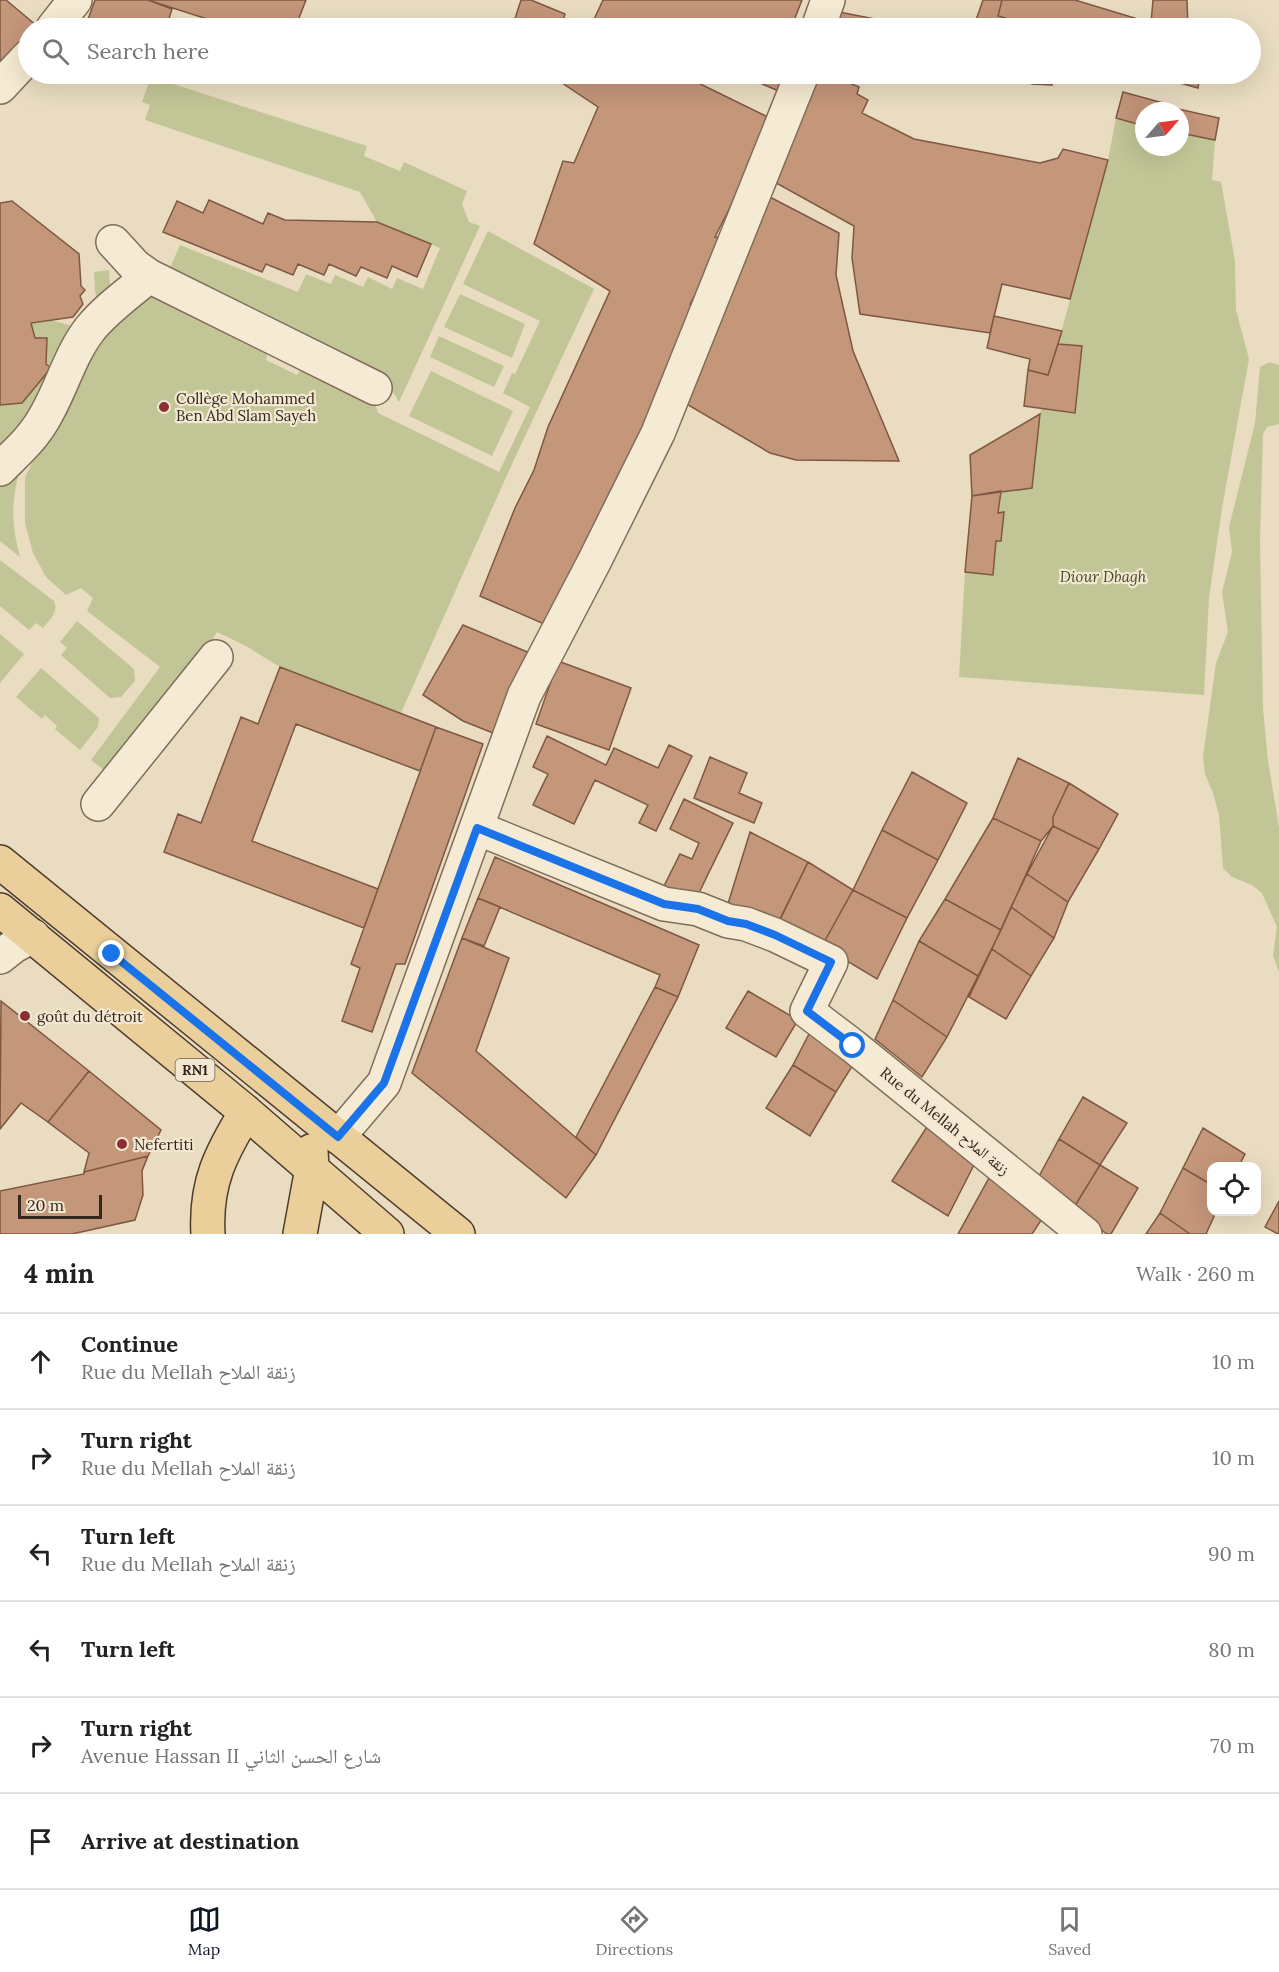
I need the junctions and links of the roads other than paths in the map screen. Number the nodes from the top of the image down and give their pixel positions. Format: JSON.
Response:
{"nodes":[{"id":1,"x":75,"y":0,"type":"edge"},
{"id":2,"x":828,"y":0,"type":"edge"},
{"id":3,"x":61,"y":18,"type":"edge"},
{"id":4,"x":822,"y":18,"type":"edge"},
{"id":5,"x":18,"y":68,"type":"edge"},
{"id":6,"x":798,"y":84,"type":"edge"},
{"id":7,"x":0,"y":87,"type":"edge"},
{"id":8,"x":113,"y":242,"type":"dead end"},
{"id":9,"x":148,"y":276,"type":"junction"},
{"id":10,"x":375,"y":388,"type":"dead end"},
{"id":11,"x":0,"y":469,"type":"edge"},
{"id":12,"x":216,"y":657,"type":"dead end"},
{"id":13,"x":98,"y":804,"type":"dead end"},
{"id":14,"x":477,"y":828,"type":"junction"},
{"id":15,"x":0,"y":862,"type":"edge"},
{"id":16,"x":0,"y":910,"type":"edge"},
{"id":17,"x":33,"y":936,"type":"junction"},
{"id":18,"x":112,"y":954,"type":"junction"},
{"id":19,"x":0,"y":957,"type":"edge"},
{"id":20,"x":246,"y":1112,"type":"junction"},
{"id":21,"x":338,"y":1137,"type":"junction"},
{"id":22,"x":312,"y":1168,"type":"junction"},
{"id":23,"x":208,"y":1234,"type":"edge"},
{"id":24,"x":300,"y":1234,"type":"edge"},
{"id":25,"x":387,"y":1234,"type":"edge"},
{"id":26,"x":458,"y":1234,"type":"edge"},
{"id":27,"x":1085,"y":1234,"type":"edge"}],
"edges":[{"from":1,"to":3,"type":"street"},
{"from":2,"to":4,"type":"street"},
{"from":5,"to":7,"type":"street"},
{"from":6,"to":14,"type":"street"},
{"from":8,"to":9,"type":"street"},
{"from":9,"to":10,"type":"street"},
{"from":9,"to":11,"type":"street"},
{"from":12,"to":13,"type":"street"},
{"from":14,"to":21,"type":"street"},
{"from":14,"to":27,"type":"street","name":"Rue du Mellah زنقة الملاح"},
{"from":15,"to":18,"type":"main road","number":"RN1"},
{"from":16,"to":17,"type":"main road","number":"RN1"},
{"from":17,"to":19,"type":"street"},
{"from":17,"to":20,"type":"main road","number":"RN1"},
{"from":18,"to":21,"type":"main road","number":"RN1"},
{"from":18,"to":22,"type":"main road"},
{"from":20,"to":22,"type":"main road","number":"RN1"},
{"from":20,"to":23,"type":"main road"},
{"from":21,"to":26,"type":"main road","number":"RN1"},
{"from":22,"to":24,"type":"main road"},
{"from":22,"to":25,"type":"main road","number":"RN1"}]}
